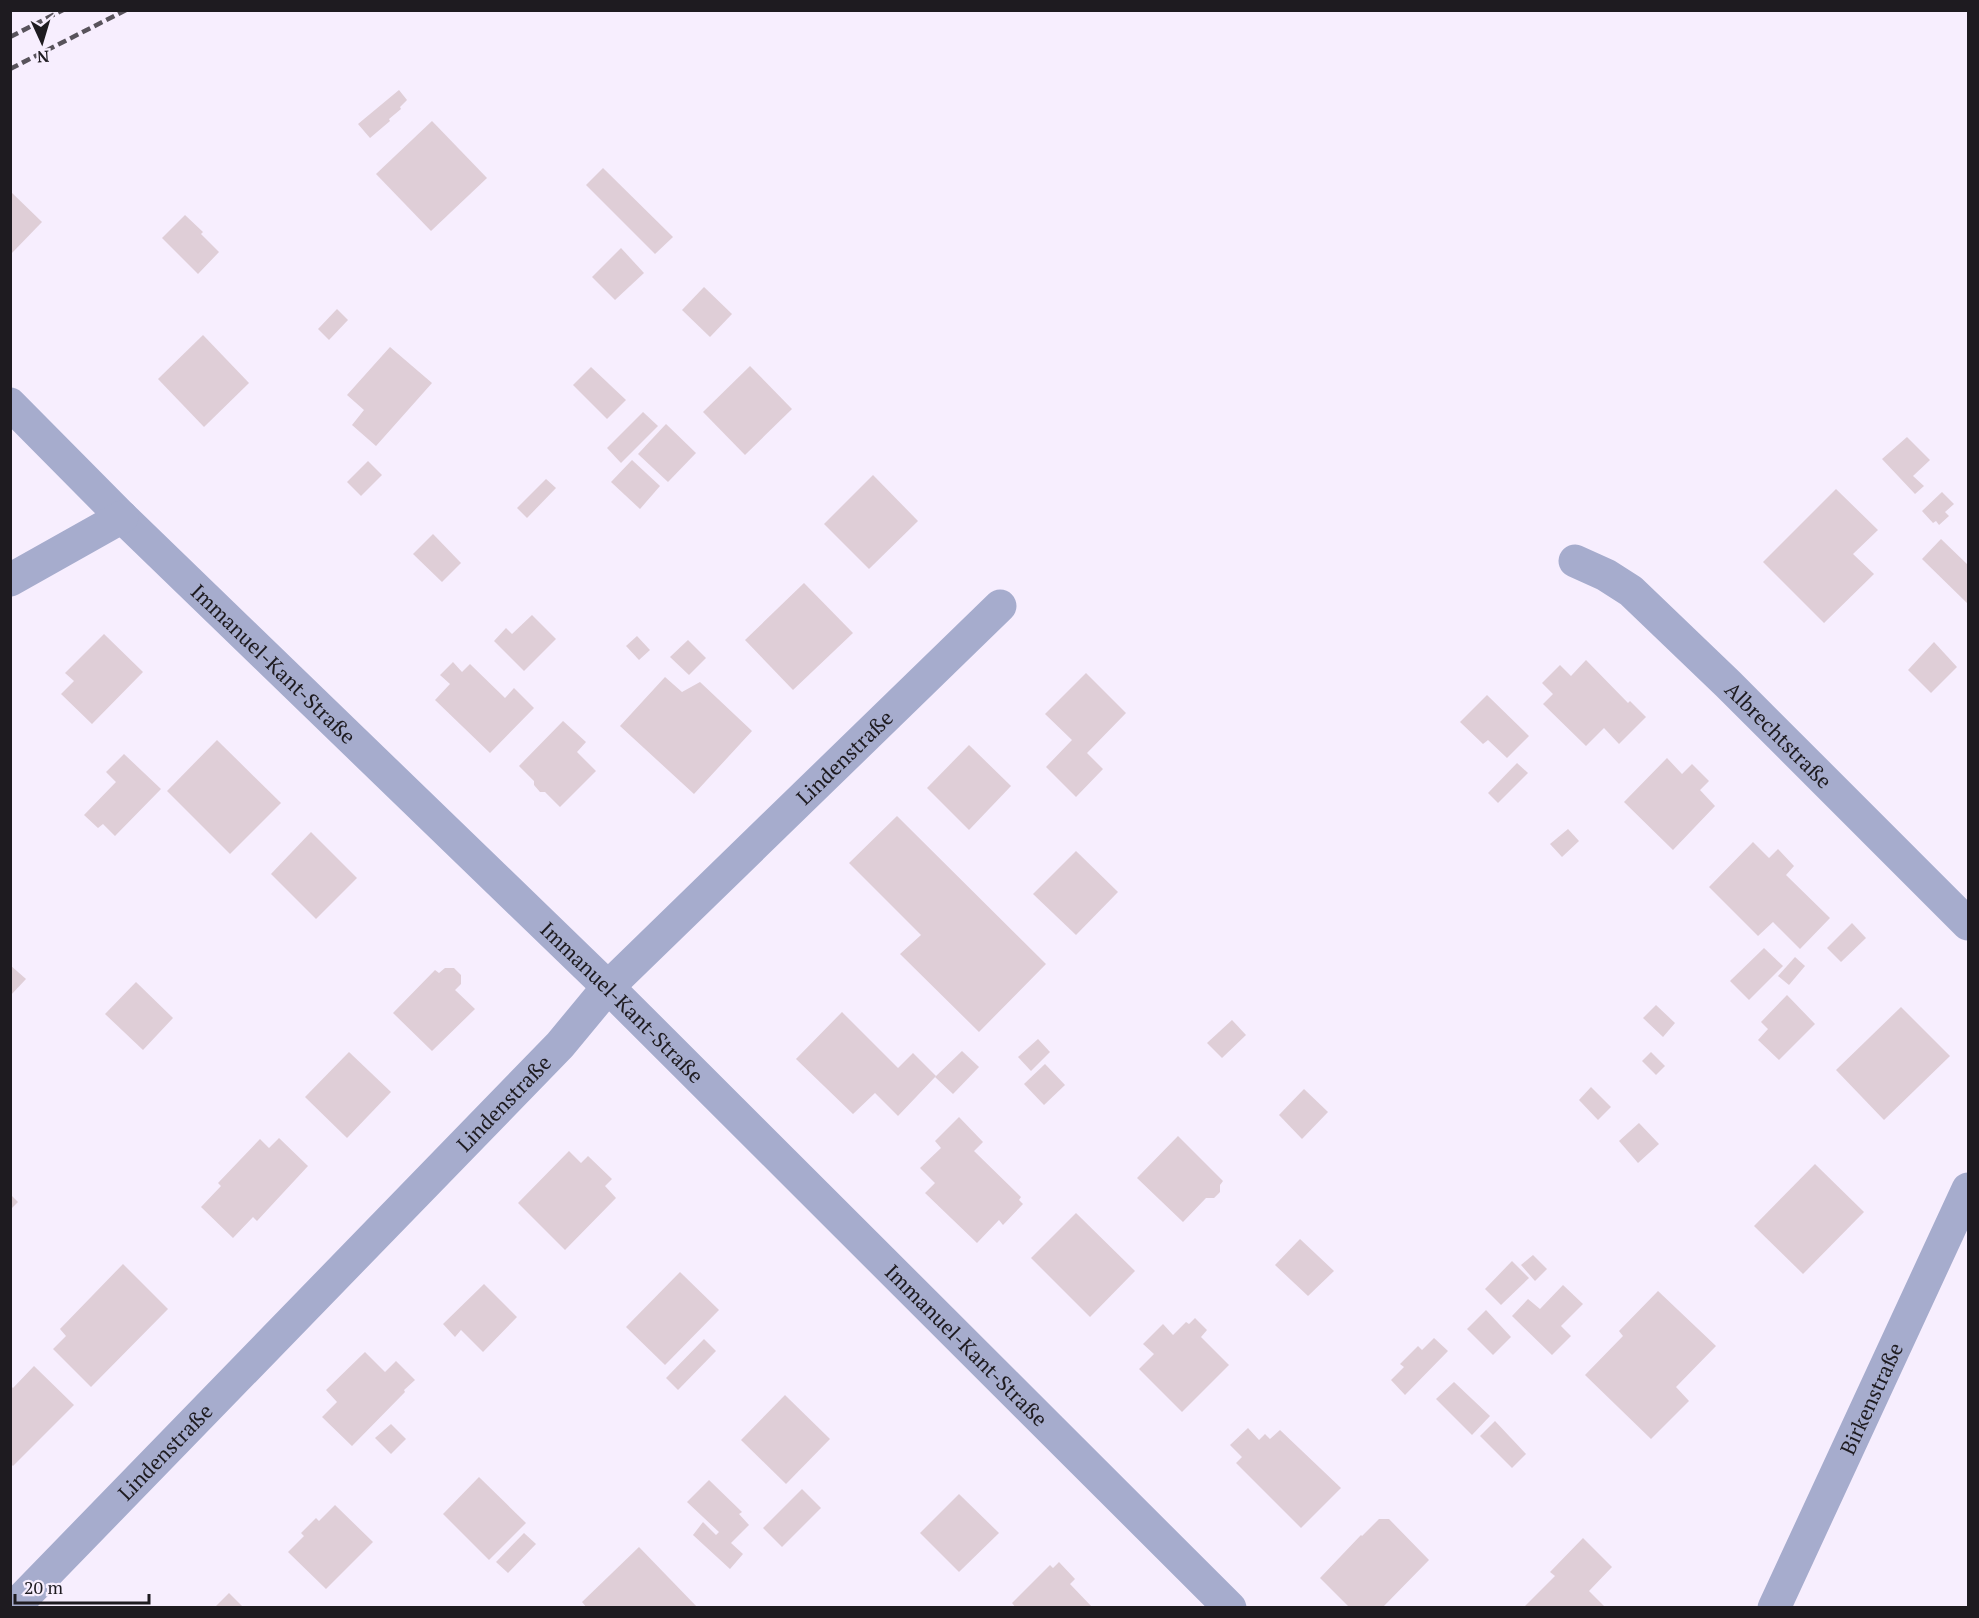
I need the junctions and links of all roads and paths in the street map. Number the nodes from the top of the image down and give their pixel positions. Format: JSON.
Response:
{"nodes":[{"id":1,"x":10,"y":405,"type":"edge"},
{"id":2,"x":122,"y":517,"type":"junction"},
{"id":3,"x":1575,"y":561,"type":"dead end"},
{"id":4,"x":10,"y":580,"type":"edge"},
{"id":5,"x":1000,"y":606,"type":"dead end"},
{"id":6,"x":1968,"y":924,"type":"edge"},
{"id":7,"x":608,"y":987,"type":"junction"},
{"id":8,"x":1968,"y":1189,"type":"edge"},
{"id":9,"x":1226,"y":1606,"type":"edge"},
{"id":10,"x":13,"y":1608,"type":"edge"},
{"id":11,"x":1774,"y":1608,"type":"edge"}],
"edges":[{"from":1,"to":2,"type":"street","name":"Immanuel-Kant-Straße"},
{"from":2,"to":4,"type":"street"},
{"from":2,"to":7,"type":"street","name":"Immanuel-Kant-Straße"},
{"from":3,"to":6,"type":"street","name":"Albrechtstraße"},
{"from":5,"to":7,"type":"street","name":"Lindenstraße"},
{"from":7,"to":9,"type":"street","name":"Immanuel-Kant-Straße"},
{"from":7,"to":10,"type":"street","name":"Lindenstraße"},
{"from":8,"to":11,"type":"street","name":"Birkenstraße"}]}
